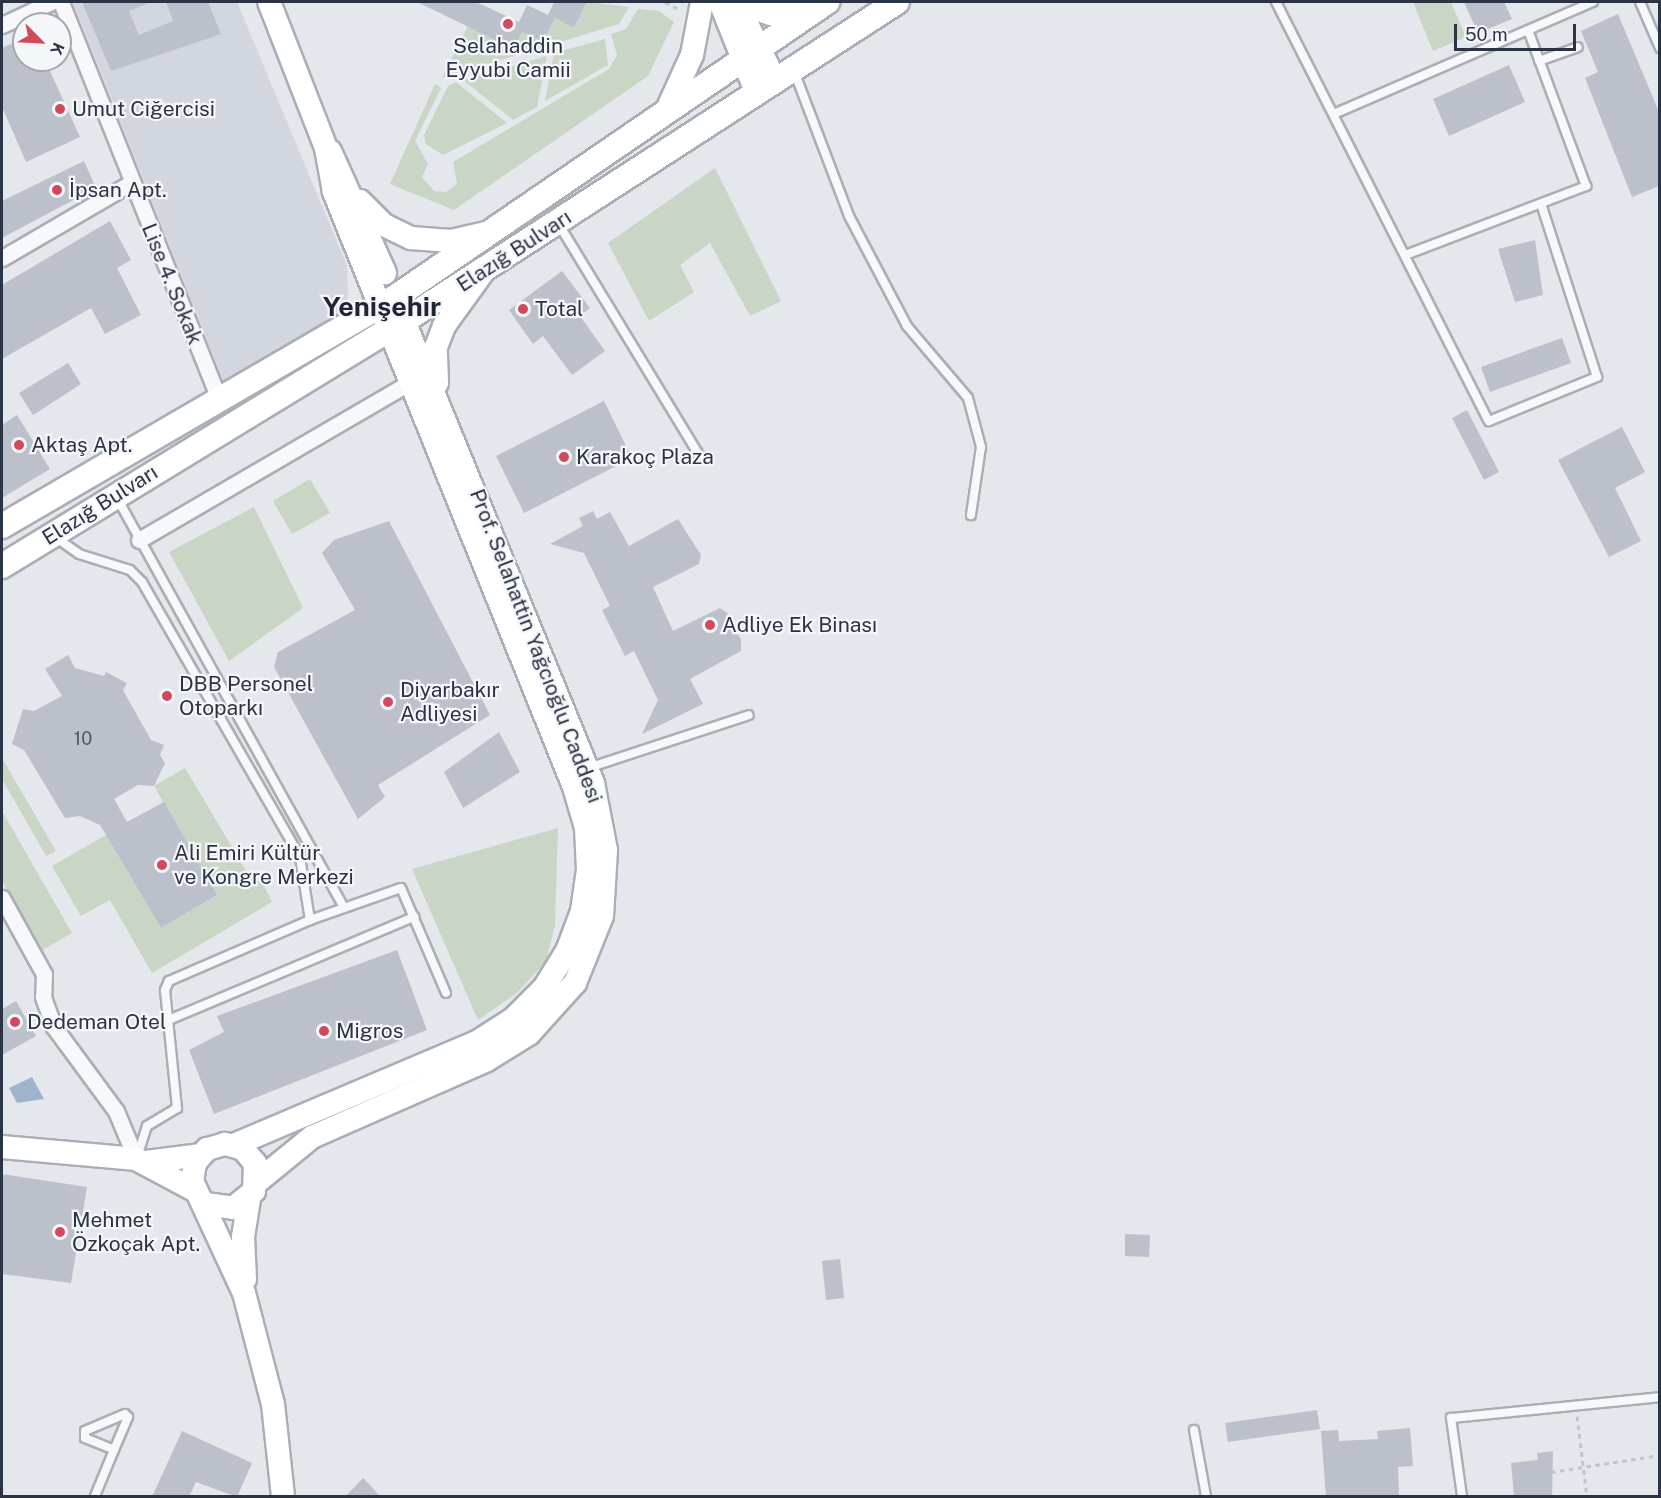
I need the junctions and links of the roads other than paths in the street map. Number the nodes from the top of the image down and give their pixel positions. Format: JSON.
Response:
{"nodes":[{"id":1,"x":51,"y":2,"type":"edge"},
{"id":2,"x":61,"y":2,"type":"edge"},
{"id":3,"x":269,"y":2,"type":"edge"},
{"id":4,"x":720,"y":2,"type":"edge"},
{"id":5,"x":736,"y":2,"type":"edge"},
{"id":6,"x":819,"y":2,"type":"edge"},
{"id":7,"x":827,"y":2,"type":"edge"},
{"id":8,"x":897,"y":2,"type":"edge"},
{"id":9,"x":1276,"y":2,"type":"edge"},
{"id":10,"x":1593,"y":2,"type":"edge"},
{"id":11,"x":1640,"y":2,"type":"edge"},
{"id":12,"x":693,"y":6,"type":"edge"},
{"id":13,"x":2,"y":25,"type":"edge"},
{"id":14,"x":1527,"y":30,"type":"junction"},
{"id":15,"x":1578,"y":46,"type":"dead end"},
{"id":16,"x":1659,"y":48,"type":"edge"},
{"id":17,"x":751,"y":53,"type":"junction"},
{"id":18,"x":1539,"y":61,"type":"junction"},
{"id":19,"x":776,"y":82,"type":"junction"},
{"id":20,"x":666,"y":112,"type":"junction"},
{"id":21,"x":1336,"y":113,"type":"junction"},
{"id":22,"x":326,"y":148,"type":"junction"},
{"id":23,"x":132,"y":183,"type":"junction"},
{"id":24,"x":352,"y":191,"type":"junction"},
{"id":25,"x":1541,"y":204,"type":"junction"},
{"id":26,"x":558,"y":222,"type":"junction"},
{"id":27,"x":491,"y":232,"type":"junction"},
{"id":28,"x":1407,"y":254,"type":"junction"},
{"id":29,"x":2,"y":258,"type":"edge"},
{"id":30,"x":486,"y":268,"type":"junction"},
{"id":31,"x":387,"y":302,"type":"junction"},
{"id":32,"x":397,"y":326,"type":"junction"},
{"id":33,"x":411,"y":381,"type":"junction"},
{"id":34,"x":219,"y":399,"type":"junction"},
{"id":35,"x":440,"y":406,"type":"junction"},
{"id":36,"x":702,"y":460,"type":"dead end"},
{"id":37,"x":115,"y":494,"type":"junction"},
{"id":38,"x":971,"y":515,"type":"dead end"},
{"id":39,"x":2,"y":526,"type":"edge"},
{"id":40,"x":51,"y":535,"type":"junction"},
{"id":41,"x":139,"y":540,"type":"junction"},
{"id":42,"x":2,"y":566,"type":"edge"},
{"id":43,"x":749,"y":715,"type":"dead end"},
{"id":44,"x":587,"y":768,"type":"junction"},
{"id":45,"x":2,"y":898,"type":"edge"},
{"id":46,"x":343,"y":906,"type":"junction"},
{"id":47,"x":414,"y":917,"type":"junction"},
{"id":48,"x":310,"y":920,"type":"junction"},
{"id":49,"x":446,"y":993,"type":"dead end"},
{"id":50,"x":171,"y":1019,"type":"junction"},
{"id":51,"x":234,"y":1145,"type":"junction"},
{"id":52,"x":2,"y":1147,"type":"edge"},
{"id":53,"x":200,"y":1155,"type":"junction"},
{"id":54,"x":141,"y":1160,"type":"junction"},
{"id":55,"x":253,"y":1190,"type":"junction"},
{"id":56,"x":200,"y":1197,"type":"junction"},
{"id":57,"x":244,"y":1293,"type":"junction"},
{"id":58,"x":1659,"y":1397,"type":"edge"},
{"id":59,"x":1194,"y":1430,"type":"dead end"},
{"id":60,"x":114,"y":1450,"type":"junction"},
{"id":61,"x":95,"y":1497,"type":"edge"},
{"id":62,"x":284,"y":1497,"type":"edge"},
{"id":63,"x":1206,"y":1497,"type":"edge"},
{"id":64,"x":1462,"y":1497,"type":"edge"}],
"edges":[{"from":1,"to":13,"type":"street"},
{"from":2,"to":23,"type":"street","name":"Lise 4. Sokak"},
{"from":3,"to":22,"type":"street"},
{"from":4,"to":17,"type":"street"},
{"from":5,"to":6,"type":"street"},
{"from":5,"to":17,"type":"street"},
{"from":7,"to":17,"type":"main road","name":"Elazığ Bulvarı"},
{"from":8,"to":19,"type":"main road","name":"Elazığ Bulvarı"},
{"from":9,"to":21,"type":"lane"},
{"from":10,"to":14,"type":"lane"},
{"from":11,"to":16,"type":"lane"},
{"from":12,"to":20,"type":"street"},
{"from":14,"to":18,"type":"lane"},
{"from":14,"to":21,"type":"lane"},
{"from":15,"to":18,"type":"lane"},
{"from":17,"to":19,"type":"street"},
{"from":17,"to":20,"type":"main road","name":"Elazığ Bulvarı"},
{"from":18,"to":25,"type":"lane"},
{"from":19,"to":26,"type":"main road","name":"Elazığ Bulvarı"},
{"from":19,"to":38,"type":"lane"},
{"from":20,"to":27,"type":"main road","name":"Elazığ Bulvarı"},
{"from":21,"to":28,"type":"lane"},
{"from":22,"to":24,"type":"street"},
{"from":22,"to":31,"type":"street"},
{"from":23,"to":29,"type":"street"},
{"from":23,"to":34,"type":"street","name":"Lise 4. Sokak"},
{"from":24,"to":27,"type":"street"},
{"from":24,"to":31,"type":"street"},
{"from":25,"to":28,"type":"lane"},
{"from":25,"to":28,"type":"lane"},
{"from":26,"to":30,"type":"main road","name":"Elazığ Bulvarı"},
{"from":26,"to":36,"type":"lane"},
{"from":27,"to":31,"type":"main road","name":"Elazığ Bulvarı"},
{"from":30,"to":32,"type":"main road","name":"Elazığ Bulvarı"},
{"from":30,"to":35,"type":"street"},
{"from":31,"to":32,"type":"street"},
{"from":31,"to":34,"type":"main road","name":"Elazığ Bulvarı"},
{"from":32,"to":33,"type":"street","name":"Prof. Selahattin Yağcıoğlu Caddesi"},
{"from":32,"to":35,"type":"street","name":"Prof. Selahattin Yağcıoğlu Caddesi"},
{"from":32,"to":37,"type":"main road","name":"Elazığ Bulvarı"},
{"from":33,"to":41,"type":"street"},
{"from":33,"to":51,"type":"street","name":"Prof. Selahattin Yağcıoğlu Caddesi"},
{"from":34,"to":39,"type":"main road","name":"Elazığ Bulvarı"},
{"from":35,"to":44,"type":"street","name":"Prof. Selahattin Yağcıoğlu Caddesi"},
{"from":37,"to":40,"type":"main road","name":"Elazığ Bulvarı"},
{"from":37,"to":41,"type":"lane"},
{"from":40,"to":42,"type":"main road","name":"Elazığ Bulvarı"},
{"from":40,"to":48,"type":"lane"},
{"from":41,"to":46,"type":"lane"},
{"from":43,"to":44,"type":"lane"},
{"from":44,"to":55,"type":"street","name":"Prof. Selahattin Yağcıoğlu Caddesi"},
{"from":45,"to":54,"type":"street"},
{"from":46,"to":47,"type":"lane"},
{"from":46,"to":48,"type":"lane"},
{"from":47,"to":49,"type":"lane"},
{"from":47,"to":50,"type":"lane"},
{"from":48,"to":50,"type":"lane"},
{"from":50,"to":54,"type":"lane"},
{"from":51,"to":53,"type":"street"},
{"from":51,"to":55,"type":"street"},
{"from":52,"to":54,"type":"street"},
{"from":53,"to":54,"type":"street"},
{"from":53,"to":56,"type":"street"},
{"from":54,"to":56,"type":"street"},
{"from":55,"to":56,"type":"street"},
{"from":55,"to":57,"type":"street"},
{"from":56,"to":57,"type":"street"},
{"from":57,"to":62,"type":"street"},
{"from":58,"to":64,"type":"lane"},
{"from":59,"to":63,"type":"lane"},
{"from":60,"to":60,"type":"lane"},
{"from":60,"to":61,"type":"lane"}]}
